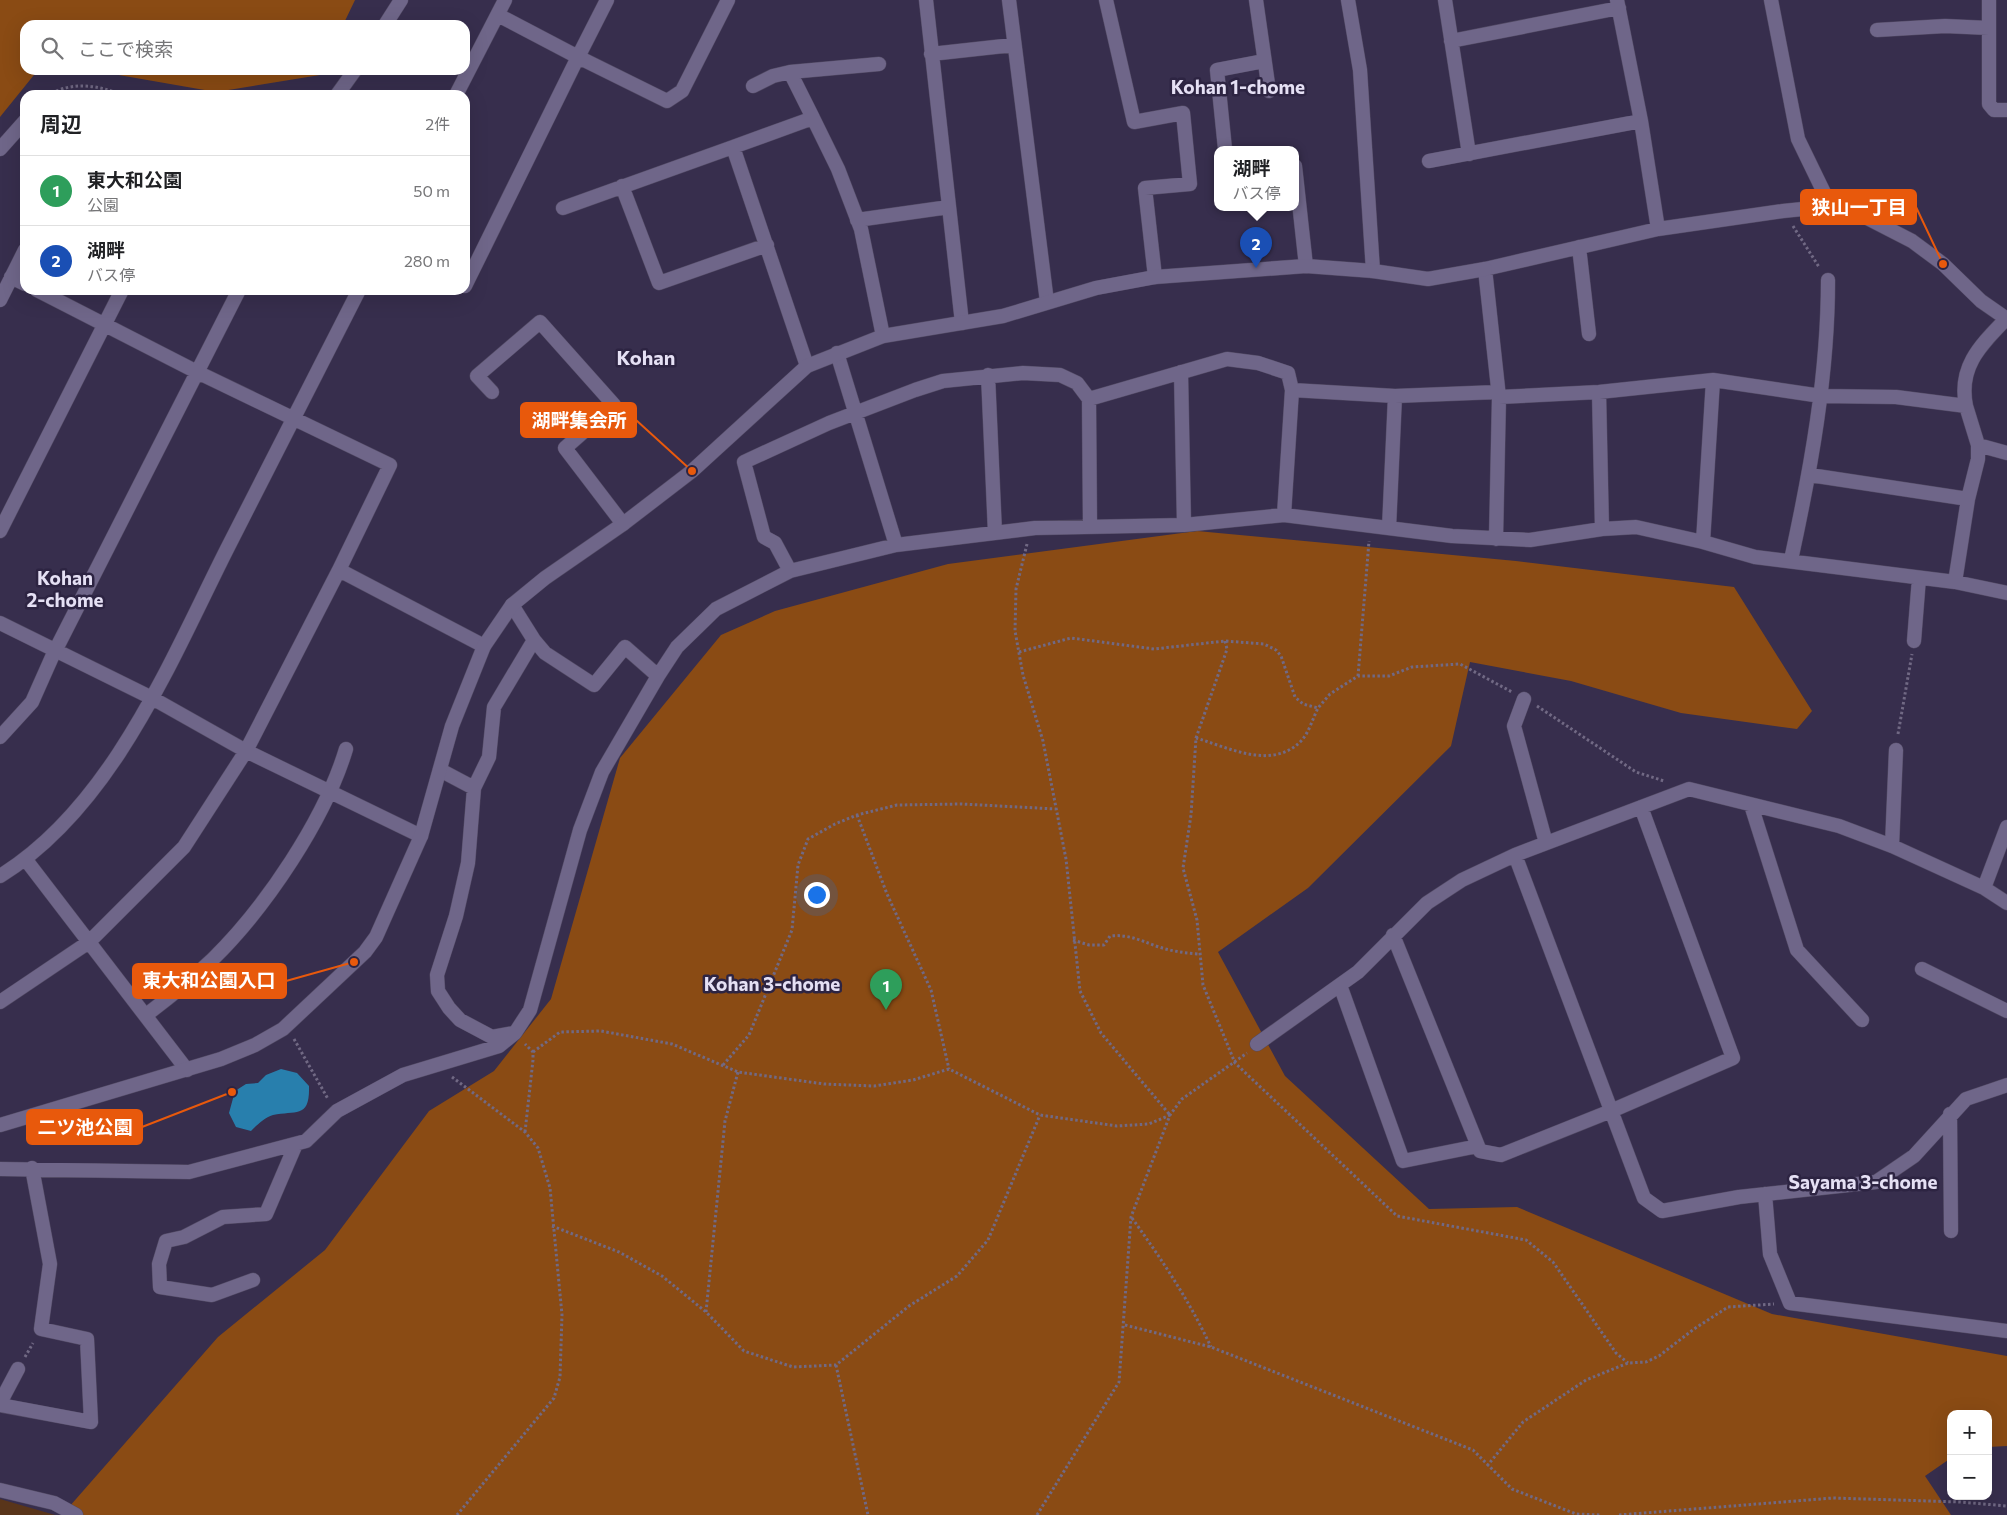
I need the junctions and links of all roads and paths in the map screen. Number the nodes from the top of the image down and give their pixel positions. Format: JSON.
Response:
{"nodes":[{"id":1,"x":401,"y":0,"type":"edge"},
{"id":2,"x":505,"y":0,"type":"edge"},
{"id":3,"x":607,"y":0,"type":"edge"},
{"id":4,"x":728,"y":0,"type":"edge"},
{"id":5,"x":926,"y":0,"type":"edge"},
{"id":6,"x":1009,"y":0,"type":"edge"},
{"id":7,"x":1106,"y":0,"type":"edge"},
{"id":8,"x":1256,"y":0,"type":"edge"},
{"id":9,"x":1348,"y":0,"type":"edge"},
{"id":10,"x":1445,"y":0,"type":"edge"},
{"id":11,"x":1771,"y":0,"type":"edge"},
{"id":12,"x":1989,"y":0,"type":"edge"},
{"id":13,"x":1618,"y":4,"type":"edge"},
{"id":14,"x":498,"y":15,"type":"junction"},
{"id":15,"x":388,"y":20,"type":"edge"},
{"id":16,"x":1988,"y":28,"type":"junction"},
{"id":17,"x":1877,"y":30,"type":"dead end"},
{"id":18,"x":1451,"y":41,"type":"junction"},
{"id":19,"x":1013,"y":45,"type":"junction"},
{"id":20,"x":931,"y":54,"type":"junction"},
{"id":21,"x":578,"y":57,"type":"junction"},
{"id":22,"x":1264,"y":61,"type":"junction"},
{"id":23,"x":879,"y":64,"type":"dead end"},
{"id":24,"x":470,"y":68,"type":"edge"},
{"id":25,"x":790,"y":72,"type":"junction"},
{"id":26,"x":351,"y":75,"type":"edge"},
{"id":27,"x":466,"y":75,"type":"edge"},
{"id":28,"x":753,"y":86,"type":"dead end"},
{"id":29,"x":60,"y":90,"type":"edge"},
{"id":30,"x":110,"y":90,"type":"edge"},
{"id":31,"x":341,"y":90,"type":"edge"},
{"id":32,"x":459,"y":90,"type":"edge"},
{"id":33,"x":1269,"y":91,"type":"dead end"},
{"id":34,"x":2007,"y":110,"type":"edge"},
{"id":35,"x":813,"y":118,"type":"junction"},
{"id":36,"x":1641,"y":121,"type":"junction"},
{"id":37,"x":20,"y":127,"type":"edge"},
{"id":38,"x":1226,"y":146,"type":"edge"},
{"id":39,"x":733,"y":147,"type":"junction"},
{"id":40,"x":0,"y":149,"type":"edge"},
{"id":41,"x":1469,"y":154,"type":"junction"},
{"id":42,"x":1429,"y":161,"type":"dead end"},
{"id":43,"x":622,"y":186,"type":"junction"},
{"id":44,"x":1299,"y":202,"type":"edge"},
{"id":45,"x":1830,"y":205,"type":"junction"},
{"id":46,"x":949,"y":207,"type":"junction"},
{"id":47,"x":563,"y":208,"type":"dead end"},
{"id":48,"x":1783,"y":211,"type":"junction"},
{"id":49,"x":857,"y":220,"type":"junction"},
{"id":50,"x":1658,"y":229,"type":"junction"},
{"id":51,"x":767,"y":246,"type":"junction"},
{"id":52,"x":1579,"y":247,"type":"junction"},
{"id":53,"x":20,"y":260,"type":"edge"},
{"id":54,"x":1306,"y":266,"type":"junction"},
{"id":55,"x":1485,"y":269,"type":"junction"},
{"id":56,"x":1373,"y":271,"type":"junction"},
{"id":57,"x":470,"y":276,"type":"edge"},
{"id":58,"x":11,"y":277,"type":"junction"},
{"id":59,"x":1155,"y":277,"type":"junction"},
{"id":60,"x":1828,"y":280,"type":"joint"},
{"id":61,"x":20,"y":282,"type":"edge"},
{"id":62,"x":47,"y":295,"type":"edge"},
{"id":63,"x":120,"y":295,"type":"edge"},
{"id":64,"x":236,"y":295,"type":"edge"},
{"id":65,"x":356,"y":295,"type":"edge"},
{"id":66,"x":0,"y":300,"type":"edge"},
{"id":67,"x":1047,"y":302,"type":"junction"},
{"id":68,"x":2007,"y":319,"type":"edge"},
{"id":69,"x":962,"y":323,"type":"junction"},
{"id":70,"x":105,"y":325,"type":"junction"},
{"id":71,"x":1589,"y":334,"type":"dead end"},
{"id":72,"x":883,"y":336,"type":"junction"},
{"id":73,"x":837,"y":353,"type":"junction"},
{"id":74,"x":807,"y":366,"type":"junction"},
{"id":75,"x":197,"y":372,"type":"junction"},
{"id":76,"x":1181,"y":372,"type":"junction"},
{"id":77,"x":988,"y":376,"type":"junction"},
{"id":78,"x":1713,"y":380,"type":"junction"},
{"id":79,"x":1292,"y":390,"type":"junction"},
{"id":80,"x":492,"y":392,"type":"dead end"},
{"id":81,"x":1600,"y":392,"type":"junction"},
{"id":82,"x":1499,"y":395,"type":"junction"},
{"id":83,"x":1395,"y":396,"type":"junction"},
{"id":84,"x":1821,"y":396,"type":"junction"},
{"id":85,"x":1089,"y":399,"type":"junction"},
{"id":86,"x":1966,"y":406,"type":"junction"},
{"id":87,"x":857,"y":413,"type":"junction"},
{"id":88,"x":293,"y":418,"type":"junction"},
{"id":89,"x":1978,"y":446,"type":"junction"},
{"id":90,"x":2007,"y":453,"type":"edge"},
{"id":91,"x":1810,"y":475,"type":"junction"},
{"id":92,"x":1968,"y":499,"type":"junction"},
{"id":93,"x":1284,"y":515,"type":"junction"},
{"id":94,"x":623,"y":524,"type":"junction"},
{"id":95,"x":1184,"y":525,"type":"junction"},
{"id":96,"x":1090,"y":526,"type":"junction"},
{"id":97,"x":1390,"y":528,"type":"junction"},
{"id":98,"x":1602,"y":529,"type":"junction"},
{"id":99,"x":0,"y":531,"type":"edge"},
{"id":100,"x":995,"y":533,"type":"junction"},
{"id":101,"x":1496,"y":539,"type":"junction"},
{"id":102,"x":1703,"y":542,"type":"junction"},
{"id":103,"x":896,"y":545,"type":"junction"},
{"id":104,"x":1024,"y":550,"type":"dead end"},
{"id":105,"x":1369,"y":552,"type":"dead end"},
{"id":106,"x":1791,"y":560,"type":"junction"},
{"id":107,"x":339,"y":570,"type":"junction"},
{"id":108,"x":790,"y":570,"type":"junction"},
{"id":109,"x":1919,"y":578,"type":"junction"},
{"id":110,"x":1955,"y":582,"type":"junction"},
{"id":111,"x":2007,"y":593,"type":"edge"},
{"id":112,"x":512,"y":605,"type":"junction"},
{"id":113,"x":0,"y":623,"type":"edge"},
{"id":114,"x":534,"y":640,"type":"junction"},
{"id":115,"x":1226,"y":641,"type":"junction"},
{"id":116,"x":1914,"y":641,"type":"joint"},
{"id":117,"x":484,"y":646,"type":"junction"},
{"id":118,"x":55,"y":651,"type":"junction"},
{"id":119,"x":1019,"y":652,"type":"junction"},
{"id":120,"x":658,"y":676,"type":"junction"},
{"id":121,"x":1358,"y":676,"type":"junction"},
{"id":122,"x":152,"y":698,"type":"junction"},
{"id":123,"x":1524,"y":699,"type":"junction"},
{"id":124,"x":1318,"y":708,"type":"junction"},
{"id":125,"x":0,"y":737,"type":"edge"},
{"id":126,"x":1196,"y":738,"type":"junction"},
{"id":127,"x":346,"y":749,"type":"dead end"},
{"id":128,"x":1896,"y":750,"type":"joint"},
{"id":129,"x":246,"y":751,"type":"junction"},
{"id":130,"x":440,"y":770,"type":"junction"},
{"id":131,"x":474,"y":788,"type":"junction"},
{"id":132,"x":1689,"y":789,"type":"junction"},
{"id":133,"x":329,"y":791,"type":"junction"},
{"id":134,"x":1751,"y":805,"type":"junction"},
{"id":135,"x":1641,"y":808,"type":"junction"},
{"id":136,"x":1056,"y":809,"type":"junction"},
{"id":137,"x":857,"y":815,"type":"junction"},
{"id":138,"x":2007,"y":827,"type":"edge"},
{"id":139,"x":421,"y":836,"type":"junction"},
{"id":140,"x":1546,"y":843,"type":"junction"},
{"id":141,"x":1892,"y":846,"type":"junction"},
{"id":142,"x":1515,"y":855,"type":"junction"},
{"id":143,"x":26,"y":860,"type":"junction"},
{"id":144,"x":0,"y":876,"type":"edge"},
{"id":145,"x":1984,"y":888,"type":"junction"},
{"id":146,"x":2007,"y":903,"type":"edge"},
{"id":147,"x":1393,"y":935,"type":"junction"},
{"id":148,"x":1073,"y":940,"type":"junction"},
{"id":149,"x":90,"y":942,"type":"junction"},
{"id":150,"x":1199,"y":954,"type":"junction"},
{"id":151,"x":1922,"y":969,"type":"dead end"},
{"id":152,"x":1340,"y":985,"type":"junction"},
{"id":153,"x":0,"y":1002,"type":"edge"},
{"id":154,"x":2007,"y":1010,"type":"edge"},
{"id":155,"x":146,"y":1015,"type":"junction"},
{"id":156,"x":1862,"y":1020,"type":"dead end"},
{"id":157,"x":515,"y":1033,"type":"junction"},
{"id":158,"x":293,"y":1039,"type":"dead end"},
{"id":159,"x":1257,"y":1044,"type":"joint"},
{"id":160,"x":533,"y":1052,"type":"dead end"},
{"id":161,"x":533,"y":1060,"type":"dead end"},
{"id":162,"x":1235,"y":1063,"type":"junction"},
{"id":163,"x":437,"y":1065,"type":"junction"},
{"id":164,"x":723,"y":1065,"type":"junction"},
{"id":165,"x":949,"y":1069,"type":"junction"},
{"id":166,"x":187,"y":1070,"type":"junction"},
{"id":167,"x":738,"y":1072,"type":"junction"},
{"id":168,"x":2007,"y":1085,"type":"edge"},
{"id":169,"x":337,"y":1111,"type":"junction"},
{"id":170,"x":1611,"y":1111,"type":"junction"},
{"id":171,"x":1950,"y":1114,"type":"junction"},
{"id":172,"x":1040,"y":1115,"type":"junction"},
{"id":173,"x":1170,"y":1115,"type":"junction"},
{"id":174,"x":0,"y":1125,"type":"edge"},
{"id":175,"x":525,"y":1132,"type":"junction"},
{"id":176,"x":296,"y":1144,"type":"junction"},
{"id":177,"x":1478,"y":1146,"type":"junction"},
{"id":178,"x":32,"y":1168,"type":"junction"},
{"id":179,"x":0,"y":1169,"type":"edge"},
{"id":180,"x":1765,"y":1194,"type":"junction"},
{"id":181,"x":1131,"y":1217,"type":"junction"},
{"id":182,"x":552,"y":1226,"type":"junction"},
{"id":183,"x":1951,"y":1231,"type":"dead end"},
{"id":184,"x":253,"y":1280,"type":"dead end"},
{"id":185,"x":1790,"y":1303,"type":"junction"},
{"id":186,"x":706,"y":1312,"type":"junction"},
{"id":187,"x":1125,"y":1324,"type":"junction"},
{"id":188,"x":41,"y":1329,"type":"junction"},
{"id":189,"x":2007,"y":1331,"type":"edge"},
{"id":190,"x":1211,"y":1347,"type":"junction"},
{"id":191,"x":1628,"y":1363,"type":"junction"},
{"id":192,"x":836,"y":1365,"type":"junction"},
{"id":193,"x":18,"y":1369,"type":"joint"},
{"id":194,"x":0,"y":1404,"type":"edge"},
{"id":195,"x":1487,"y":1466,"type":"junction"},
{"id":196,"x":0,"y":1490,"type":"edge"},
{"id":197,"x":2007,"y":1506,"type":"edge"},
{"id":198,"x":76,"y":1515,"type":"edge"},
{"id":199,"x":457,"y":1515,"type":"edge"},
{"id":200,"x":868,"y":1515,"type":"edge"},
{"id":201,"x":1037,"y":1515,"type":"edge"},
{"id":202,"x":1600,"y":1515,"type":"edge"},
{"id":203,"x":1619,"y":1515,"type":"edge"}],
"edges":[{"from":1,"to":15,"type":"street"},
{"from":2,"to":14,"type":"street"},
{"from":3,"to":21,"type":"street"},
{"from":4,"to":21,"type":"street"},
{"from":5,"to":20,"type":"street"},
{"from":6,"to":19,"type":"street"},
{"from":7,"to":59,"type":"street"},
{"from":8,"to":22,"type":"street"},
{"from":9,"to":56,"type":"street"},
{"from":10,"to":18,"type":"street"},
{"from":11,"to":45,"type":"street"},
{"from":12,"to":16,"type":"street"},
{"from":13,"to":18,"type":"street"},
{"from":13,"to":36,"type":"street"},
{"from":14,"to":21,"type":"street"},
{"from":14,"to":24,"type":"street"},
{"from":16,"to":17,"type":"street"},
{"from":16,"to":34,"type":"street"},
{"from":18,"to":41,"type":"street"},
{"from":19,"to":20,"type":"street"},
{"from":19,"to":67,"type":"street"},
{"from":20,"to":46,"type":"street"},
{"from":21,"to":57,"type":"street"},
{"from":22,"to":33,"type":"street"},
{"from":22,"to":38,"type":"street"},
{"from":23,"to":25,"type":"street"},
{"from":25,"to":28,"type":"street"},
{"from":25,"to":35,"type":"street"},
{"from":26,"to":31,"type":"street"},
{"from":27,"to":32,"type":"street"},
{"from":29,"to":30,"type":"path"},
{"from":35,"to":39,"type":"street"},
{"from":35,"to":49,"type":"street"},
{"from":36,"to":41,"type":"street"},
{"from":36,"to":50,"type":"street"},
{"from":37,"to":40,"type":"street"},
{"from":39,"to":43,"type":"street"},
{"from":39,"to":51,"type":"street"},
{"from":41,"to":42,"type":"street"},
{"from":43,"to":47,"type":"street"},
{"from":43,"to":51,"type":"street"},
{"from":44,"to":54,"type":"street"},
{"from":45,"to":48,"type":"street"},
{"from":45,"to":68,"type":"street"},
{"from":46,"to":49,"type":"street"},
{"from":46,"to":69,"type":"street"},
{"from":48,"to":50,"type":"street"},
{"from":48,"to":60,"type":"path"},
{"from":49,"to":72,"type":"street"},
{"from":50,"to":52,"type":"street"},
{"from":51,"to":74,"type":"street"},
{"from":52,"to":55,"type":"street"},
{"from":52,"to":71,"type":"street"},
{"from":53,"to":58,"type":"street"},
{"from":54,"to":56,"type":"street"},
{"from":54,"to":59,"type":"street"},
{"from":55,"to":56,"type":"street"},
{"from":55,"to":82,"type":"street"},
{"from":58,"to":61,"type":"street"},
{"from":58,"to":66,"type":"street"},
{"from":59,"to":67,"type":"street"},
{"from":60,"to":84,"type":"street"},
{"from":62,"to":70,"type":"street"},
{"from":63,"to":70,"type":"street"},
{"from":64,"to":75,"type":"street"},
{"from":65,"to":88,"type":"street"},
{"from":67,"to":69,"type":"street"},
{"from":68,"to":86,"type":"street"},
{"from":69,"to":72,"type":"street"},
{"from":70,"to":75,"type":"street"},
{"from":70,"to":99,"type":"street"},
{"from":72,"to":73,"type":"street"},
{"from":73,"to":74,"type":"street"},
{"from":73,"to":87,"type":"street"},
{"from":74,"to":94,"type":"street"},
{"from":75,"to":88,"type":"street"},
{"from":75,"to":118,"type":"street"},
{"from":76,"to":79,"type":"street"},
{"from":76,"to":85,"type":"street"},
{"from":76,"to":95,"type":"street"},
{"from":77,"to":85,"type":"street"},
{"from":77,"to":87,"type":"street"},
{"from":77,"to":100,"type":"street"},
{"from":78,"to":81,"type":"street"},
{"from":78,"to":84,"type":"street"},
{"from":78,"to":102,"type":"street"},
{"from":79,"to":83,"type":"street"},
{"from":79,"to":93,"type":"street"},
{"from":80,"to":94,"type":"street"},
{"from":81,"to":82,"type":"street"},
{"from":81,"to":98,"type":"street"},
{"from":82,"to":83,"type":"street"},
{"from":82,"to":101,"type":"street"},
{"from":83,"to":97,"type":"street"},
{"from":84,"to":86,"type":"street"},
{"from":84,"to":91,"type":"street"},
{"from":85,"to":96,"type":"street"},
{"from":86,"to":89,"type":"street"},
{"from":87,"to":103,"type":"street"},
{"from":87,"to":108,"type":"street"},
{"from":88,"to":107,"type":"street"},
{"from":88,"to":122,"type":"street"},
{"from":89,"to":90,"type":"street"},
{"from":89,"to":92,"type":"street"},
{"from":91,"to":92,"type":"street"},
{"from":91,"to":106,"type":"street"},
{"from":92,"to":110,"type":"street"},
{"from":93,"to":95,"type":"street"},
{"from":93,"to":97,"type":"street"},
{"from":94,"to":112,"type":"street"},
{"from":95,"to":96,"type":"street"},
{"from":96,"to":100,"type":"street"},
{"from":97,"to":101,"type":"street"},
{"from":98,"to":101,"type":"street"},
{"from":98,"to":102,"type":"street"},
{"from":100,"to":103,"type":"street"},
{"from":102,"to":106,"type":"street"},
{"from":103,"to":108,"type":"street"},
{"from":104,"to":119,"type":"path"},
{"from":105,"to":121,"type":"path"},
{"from":106,"to":109,"type":"street"},
{"from":107,"to":117,"type":"street"},
{"from":107,"to":129,"type":"street"},
{"from":108,"to":120,"type":"street"},
{"from":109,"to":110,"type":"street"},
{"from":109,"to":116,"type":"street"},
{"from":110,"to":111,"type":"street"},
{"from":112,"to":114,"type":"street"},
{"from":112,"to":117,"type":"street"},
{"from":113,"to":118,"type":"street"},
{"from":114,"to":120,"type":"street"},
{"from":114,"to":131,"type":"street"},
{"from":115,"to":119,"type":"path"},
{"from":115,"to":124,"type":"path"},
{"from":115,"to":126,"type":"path"},
{"from":116,"to":128,"type":"path"},
{"from":117,"to":130,"type":"street"},
{"from":118,"to":122,"type":"street"},
{"from":118,"to":125,"type":"street"},
{"from":119,"to":136,"type":"path"},
{"from":120,"to":157,"type":"street"},
{"from":121,"to":123,"type":"path"},
{"from":121,"to":124,"type":"path"},
{"from":122,"to":129,"type":"street"},
{"from":122,"to":143,"type":"street"},
{"from":123,"to":132,"type":"path"},
{"from":123,"to":140,"type":"street"},
{"from":124,"to":126,"type":"path"},
{"from":126,"to":150,"type":"path"},
{"from":127,"to":133,"type":"street"},
{"from":128,"to":141,"type":"street"},
{"from":129,"to":133,"type":"street"},
{"from":129,"to":149,"type":"street"},
{"from":130,"to":131,"type":"street"},
{"from":130,"to":139,"type":"street"},
{"from":131,"to":157,"type":"street"},
{"from":132,"to":134,"type":"street"},
{"from":132,"to":135,"type":"street"},
{"from":133,"to":139,"type":"street"},
{"from":133,"to":155,"type":"street"},
{"from":134,"to":141,"type":"street"},
{"from":134,"to":156,"type":"street"},
{"from":135,"to":140,"type":"street"},
{"from":135,"to":170,"type":"street"},
{"from":136,"to":137,"type":"path"},
{"from":136,"to":148,"type":"path"},
{"from":137,"to":164,"type":"path"},
{"from":137,"to":165,"type":"path"},
{"from":138,"to":145,"type":"street"},
{"from":139,"to":166,"type":"street"},
{"from":140,"to":142,"type":"street"},
{"from":141,"to":145,"type":"street"},
{"from":142,"to":147,"type":"street"},
{"from":142,"to":170,"type":"street"},
{"from":143,"to":144,"type":"street"},
{"from":143,"to":149,"type":"street"},
{"from":145,"to":146,"type":"street"},
{"from":147,"to":152,"type":"street"},
{"from":147,"to":177,"type":"street"},
{"from":148,"to":150,"type":"path"},
{"from":148,"to":173,"type":"path"},
{"from":149,"to":153,"type":"street"},
{"from":149,"to":155,"type":"street"},
{"from":150,"to":162,"type":"path"},
{"from":151,"to":154,"type":"street"},
{"from":152,"to":159,"type":"street"},
{"from":152,"to":177,"type":"street"},
{"from":155,"to":166,"type":"street"},
{"from":157,"to":163,"type":"street"},
{"from":158,"to":169,"type":"path"},
{"from":159,"to":162,"type":"path"},
{"from":160,"to":164,"type":"path"},
{"from":161,"to":175,"type":"path"},
{"from":162,"to":173,"type":"path"},
{"from":162,"to":191,"type":"path"},
{"from":163,"to":169,"type":"street"},
{"from":163,"to":175,"type":"path"},
{"from":164,"to":167,"type":"path"},
{"from":165,"to":167,"type":"path"},
{"from":165,"to":172,"type":"path"},
{"from":166,"to":174,"type":"street"},
{"from":167,"to":186,"type":"path"},
{"from":168,"to":171,"type":"street"},
{"from":169,"to":176,"type":"street"},
{"from":170,"to":177,"type":"street"},
{"from":170,"to":180,"type":"street"},
{"from":171,"to":180,"type":"street"},
{"from":171,"to":183,"type":"street"},
{"from":172,"to":173,"type":"path"},
{"from":172,"to":192,"type":"path"},
{"from":173,"to":181,"type":"path"},
{"from":175,"to":182,"type":"path"},
{"from":176,"to":178,"type":"street"},
{"from":176,"to":184,"type":"street"},
{"from":178,"to":179,"type":"street"},
{"from":178,"to":188,"type":"street"},
{"from":180,"to":185,"type":"street"},
{"from":181,"to":187,"type":"path"},
{"from":181,"to":190,"type":"path"},
{"from":182,"to":186,"type":"path"},
{"from":182,"to":199,"type":"path"},
{"from":185,"to":189,"type":"street"},
{"from":185,"to":191,"type":"path"},
{"from":186,"to":192,"type":"path"},
{"from":187,"to":190,"type":"path"},
{"from":187,"to":201,"type":"path"},
{"from":188,"to":193,"type":"path"},
{"from":188,"to":194,"type":"street"},
{"from":190,"to":195,"type":"path"},
{"from":191,"to":195,"type":"path"},
{"from":192,"to":200,"type":"path"},
{"from":193,"to":194,"type":"street"},
{"from":195,"to":202,"type":"path"},
{"from":196,"to":198,"type":"street"},
{"from":197,"to":203,"type":"path"}]}
